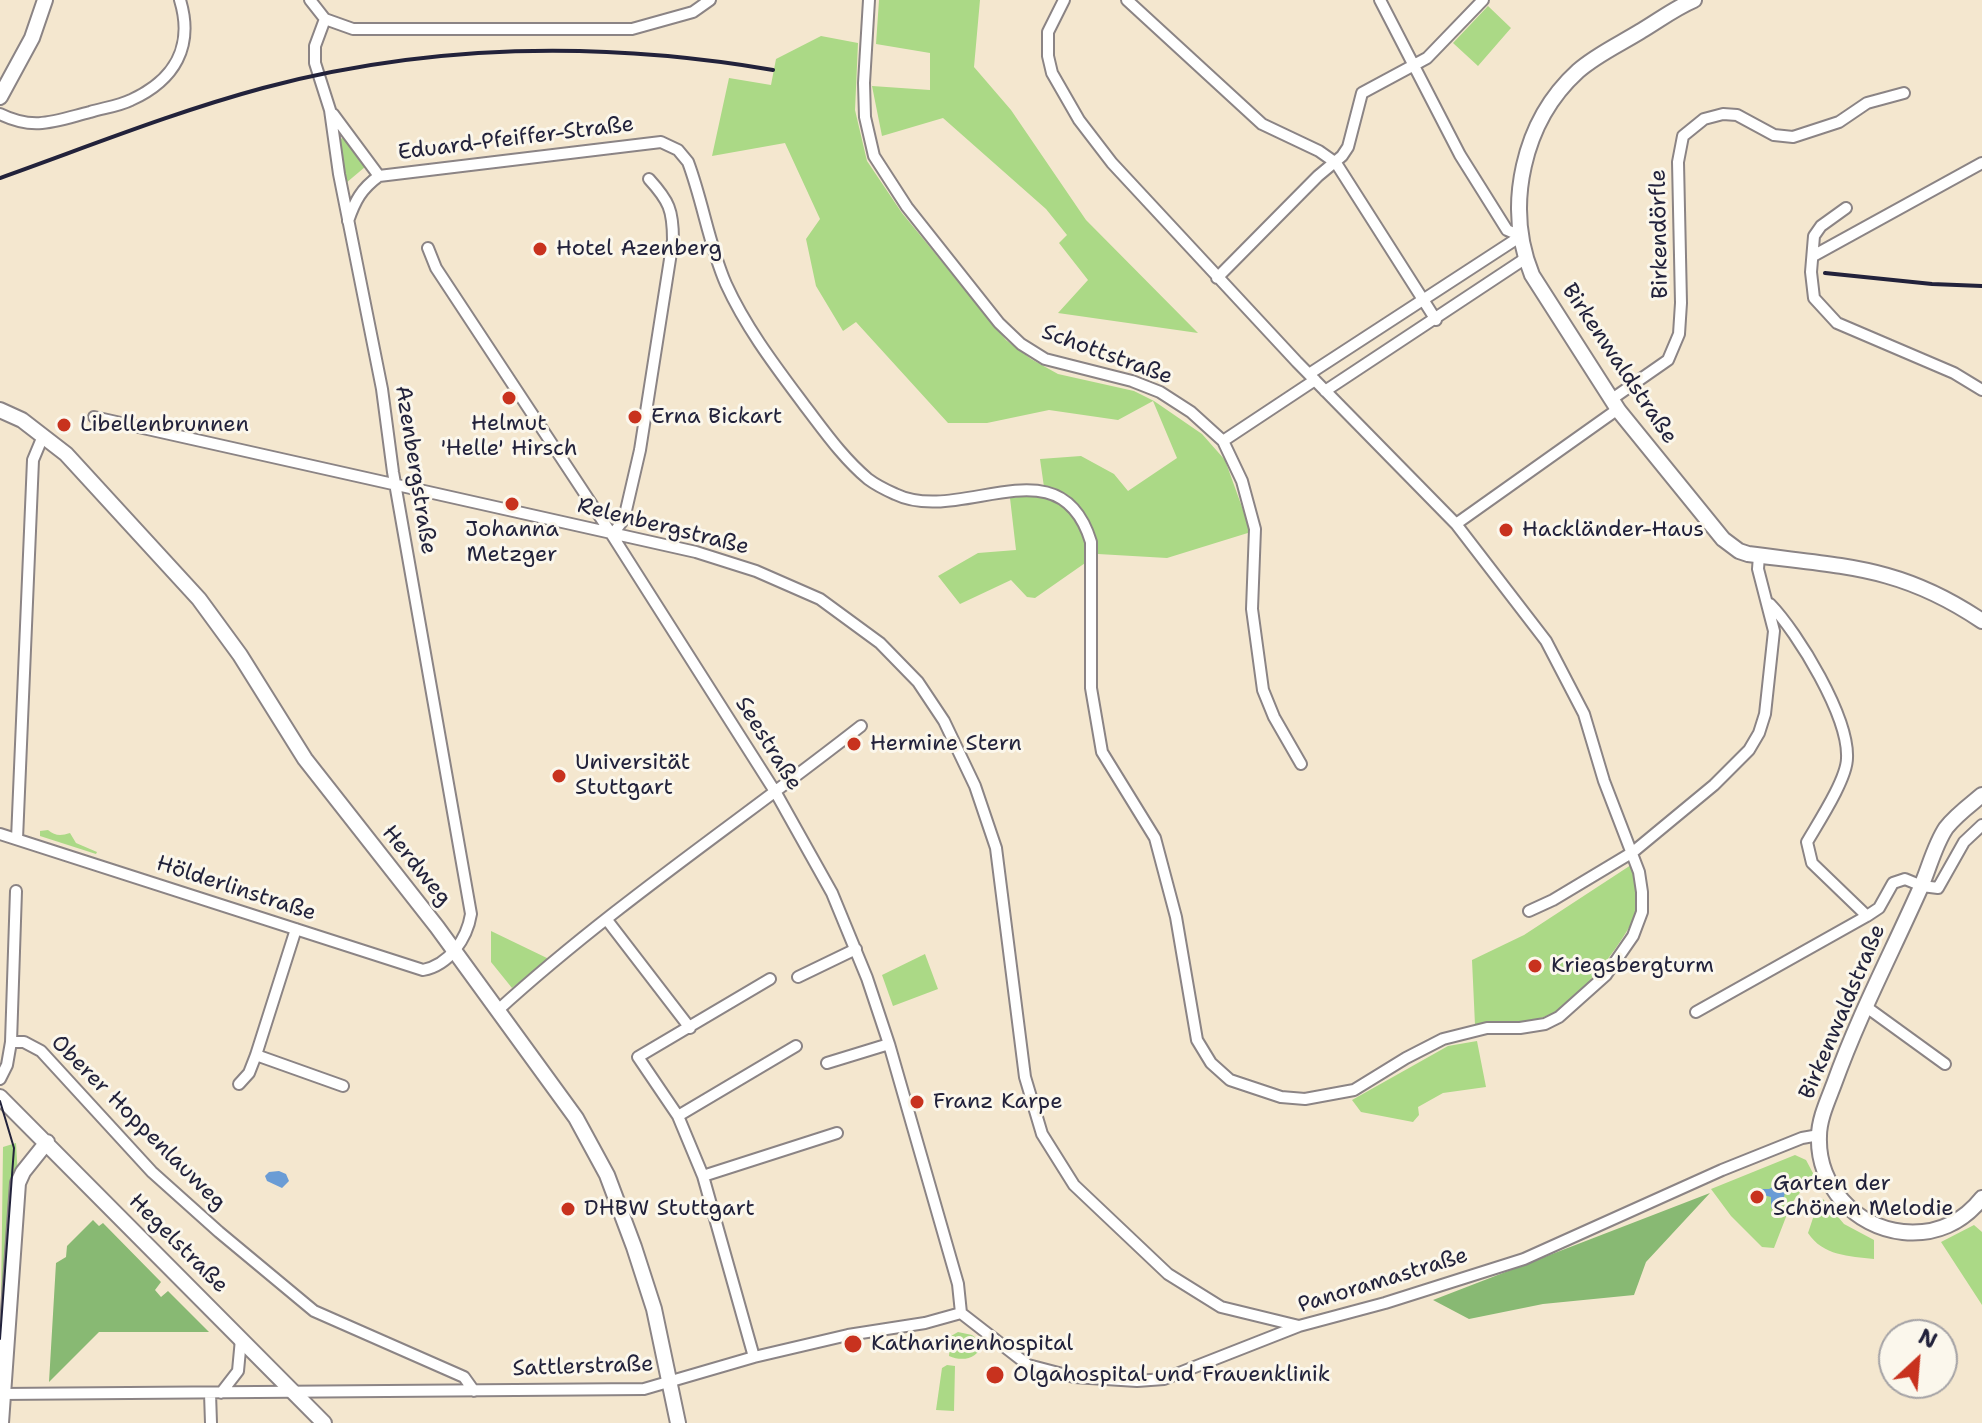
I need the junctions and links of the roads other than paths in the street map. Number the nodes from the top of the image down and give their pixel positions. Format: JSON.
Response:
{"nodes":[{"id":1,"x":45,"y":0,"type":"edge"},
{"id":2,"x":180,"y":0,"type":"edge"},
{"id":3,"x":310,"y":0,"type":"edge"},
{"id":4,"x":710,"y":0,"type":"edge"},
{"id":5,"x":869,"y":0,"type":"edge"},
{"id":6,"x":1064,"y":0,"type":"edge"},
{"id":7,"x":1127,"y":0,"type":"edge"},
{"id":8,"x":1380,"y":0,"type":"edge"},
{"id":9,"x":1483,"y":0,"type":"edge"},
{"id":10,"x":1694,"y":0,"type":"edge"},
{"id":11,"x":325,"y":19,"type":"junction"},
{"id":12,"x":1415,"y":65,"type":"junction"},
{"id":13,"x":1904,"y":93,"type":"dead end"},
{"id":14,"x":0,"y":97,"type":"edge"},
{"id":15,"x":330,"y":110,"type":"junction"},
{"id":16,"x":0,"y":114,"type":"edge"},
{"id":17,"x":1336,"y":163,"type":"junction"},
{"id":18,"x":1982,"y":163,"type":"edge"},
{"id":19,"x":379,"y":176,"type":"junction"},
{"id":20,"x":649,"y":179,"type":"dead end"},
{"id":21,"x":1846,"y":208,"type":"dead end"},
{"id":22,"x":348,"y":221,"type":"junction"},
{"id":23,"x":1521,"y":236,"type":"junction"},
{"id":24,"x":428,"y":248,"type":"dead end"},
{"id":25,"x":1813,"y":256,"type":"junction"},
{"id":26,"x":1526,"y":258,"type":"junction"},
{"id":27,"x":1217,"y":278,"type":"junction"},
{"id":28,"x":1423,"y":301,"type":"junction"},
{"id":29,"x":1436,"y":320,"type":"junction"},
{"id":30,"x":1312,"y":377,"type":"junction"},
{"id":31,"x":1982,"y":390,"type":"edge"},
{"id":32,"x":1325,"y":391,"type":"junction"},
{"id":33,"x":1615,"y":404,"type":"junction"},
{"id":34,"x":0,"y":410,"type":"edge"},
{"id":35,"x":94,"y":417,"type":"dead end"},
{"id":36,"x":43,"y":436,"type":"junction"},
{"id":37,"x":1223,"y":441,"type":"junction"},
{"id":38,"x":396,"y":486,"type":"junction"},
{"id":39,"x":1456,"y":524,"type":"junction"},
{"id":40,"x":612,"y":535,"type":"junction"},
{"id":41,"x":1759,"y":556,"type":"junction"},
{"id":42,"x":1769,"y":603,"type":"junction"},
{"id":43,"x":1982,"y":621,"type":"edge"},
{"id":44,"x":861,"y":726,"type":"dead end"},
{"id":45,"x":1301,"y":764,"type":"dead end"},
{"id":46,"x":776,"y":793,"type":"junction"},
{"id":47,"x":1982,"y":795,"type":"edge"},
{"id":48,"x":1982,"y":825,"type":"edge"},
{"id":49,"x":0,"y":834,"type":"edge"},
{"id":50,"x":17,"y":839,"type":"junction"},
{"id":51,"x":1633,"y":852,"type":"junction"},
{"id":52,"x":1922,"y":886,"type":"junction"},
{"id":53,"x":16,"y":891,"type":"dead end"},
{"id":54,"x":1529,"y":911,"type":"dead end"},
{"id":55,"x":1867,"y":916,"type":"junction"},
{"id":56,"x":607,"y":920,"type":"junction"},
{"id":57,"x":296,"y":929,"type":"junction"},
{"id":58,"x":856,"y":949,"type":"junction"},
{"id":59,"x":454,"y":950,"type":"junction"},
{"id":60,"x":798,"y":977,"type":"dead end"},
{"id":61,"x":770,"y":979,"type":"dead end"},
{"id":62,"x":6,"y":1000,"type":"edge"},
{"id":63,"x":1865,"y":1006,"type":"junction"},
{"id":64,"x":497,"y":1011,"type":"junction"},
{"id":65,"x":1696,"y":1012,"type":"dead end"},
{"id":66,"x":690,"y":1028,"type":"junction"},
{"id":67,"x":11,"y":1042,"type":"junction"},
{"id":68,"x":889,"y":1044,"type":"junction"},
{"id":69,"x":796,"y":1046,"type":"dead end"},
{"id":70,"x":256,"y":1055,"type":"junction"},
{"id":71,"x":827,"y":1063,"type":"dead end"},
{"id":72,"x":1945,"y":1064,"type":"dead end"},
{"id":73,"x":0,"y":1079,"type":"edge"},
{"id":74,"x":239,"y":1084,"type":"dead end"},
{"id":75,"x":343,"y":1086,"type":"dead end"},
{"id":76,"x":1,"y":1099,"type":"edge"},
{"id":77,"x":678,"y":1116,"type":"junction"},
{"id":78,"x":837,"y":1133,"type":"dead end"},
{"id":79,"x":1819,"y":1135,"type":"junction"},
{"id":80,"x":47,"y":1142,"type":"junction"},
{"id":81,"x":703,"y":1176,"type":"junction"},
{"id":82,"x":1982,"y":1198,"type":"edge"},
{"id":83,"x":961,"y":1313,"type":"junction"},
{"id":84,"x":1299,"y":1326,"type":"junction"},
{"id":85,"x":241,"y":1339,"type":"junction"},
{"id":86,"x":754,"y":1357,"type":"junction"},
{"id":87,"x":669,"y":1383,"type":"junction"},
{"id":88,"x":474,"y":1391,"type":"junction"},
{"id":89,"x":216,"y":1393,"type":"junction"},
{"id":90,"x":294,"y":1393,"type":"junction"},
{"id":91,"x":1,"y":1394,"type":"edge"},
{"id":92,"x":1,"y":1423,"type":"edge"},
{"id":93,"x":211,"y":1423,"type":"edge"},
{"id":94,"x":324,"y":1423,"type":"edge"},
{"id":95,"x":678,"y":1423,"type":"edge"}],
"edges":[{"from":1,"to":14,"type":"street"},
{"from":2,"to":16,"type":"street"},
{"from":3,"to":11,"type":"street"},
{"from":4,"to":11,"type":"street"},
{"from":5,"to":37,"type":"street","name":"Schottstraße"},
{"from":6,"to":27,"type":"street","name":"Eduard-Pfeiffer-Straße"},
{"from":7,"to":17,"type":"street"},
{"from":8,"to":12,"type":"street"},
{"from":9,"to":12,"type":"street"},
{"from":10,"to":23,"type":"street","name":"Birkenwaldstraße"},
{"from":11,"to":15,"type":"street","name":"Azenbergstraße"},
{"from":12,"to":17,"type":"street"},
{"from":12,"to":23,"type":"street"},
{"from":13,"to":33,"type":"street","name":"Birkendörfle"},
{"from":15,"to":19,"type":"street"},
{"from":15,"to":22,"type":"street","name":"Azenbergstraße"},
{"from":17,"to":27,"type":"street"},
{"from":17,"to":28,"type":"street"},
{"from":18,"to":25,"type":"street"},
{"from":19,"to":22,"type":"street","name":"Eduard-Pfeiffer-Straße"},
{"from":19,"to":51,"type":"street","name":"Eduard-Pfeiffer-Straße"},
{"from":20,"to":40,"type":"street"},
{"from":21,"to":25,"type":"street"},
{"from":22,"to":38,"type":"street","name":"Azenbergstraße"},
{"from":23,"to":26,"type":"street","name":"Birkenwaldstraße"},
{"from":23,"to":28,"type":"street"},
{"from":24,"to":40,"type":"street","name":"Seestraße"},
{"from":25,"to":31,"type":"street"},
{"from":26,"to":29,"type":"street"},
{"from":26,"to":33,"type":"street","name":"Birkenwaldstraße"},
{"from":27,"to":30,"type":"street","name":"Eduard-Pfeiffer-Straße"},
{"from":28,"to":29,"type":"street"},
{"from":28,"to":30,"type":"street"},
{"from":29,"to":32,"type":"street"},
{"from":30,"to":32,"type":"street","name":"Eduard-Pfeiffer-Straße"},
{"from":30,"to":37,"type":"street"},
{"from":32,"to":39,"type":"street","name":"Eduard-Pfeiffer-Straße"},
{"from":33,"to":39,"type":"street"},
{"from":33,"to":41,"type":"street","name":"Birkenwaldstraße"},
{"from":34,"to":36,"type":"street","name":"Herdweg"},
{"from":35,"to":38,"type":"street","name":"Relenbergstraße"},
{"from":36,"to":50,"type":"street"},
{"from":36,"to":59,"type":"street","name":"Herdweg"},
{"from":37,"to":45,"type":"street","name":"Schottstraße"},
{"from":38,"to":40,"type":"street","name":"Relenbergstraße"},
{"from":38,"to":59,"type":"street","name":"Azenbergstraße"},
{"from":39,"to":51,"type":"street","name":"Eduard-Pfeiffer-Straße"},
{"from":40,"to":46,"type":"street","name":"Seestraße"},
{"from":40,"to":84,"type":"street","name":"Relenbergstraße"},
{"from":41,"to":42,"type":"street"},
{"from":41,"to":43,"type":"street","name":"Birkenwaldstraße"},
{"from":42,"to":51,"type":"street"},
{"from":42,"to":55,"type":"street"},
{"from":44,"to":46,"type":"street"},
{"from":46,"to":56,"type":"street"},
{"from":46,"to":58,"type":"street","name":"Seestraße"},
{"from":47,"to":52,"type":"street","name":"Birkenwaldstraße"},
{"from":48,"to":52,"type":"street"},
{"from":49,"to":50,"type":"street","name":"Hölderlinstraße"},
{"from":50,"to":57,"type":"street","name":"Hölderlinstraße"},
{"from":51,"to":54,"type":"street"},
{"from":52,"to":55,"type":"street"},
{"from":52,"to":63,"type":"street","name":"Birkenwaldstraße"},
{"from":53,"to":62,"type":"street"},
{"from":55,"to":65,"type":"street"},
{"from":56,"to":64,"type":"street"},
{"from":56,"to":66,"type":"street"},
{"from":57,"to":59,"type":"street","name":"Hölderlinstraße"},
{"from":57,"to":70,"type":"street"},
{"from":58,"to":60,"type":"street"},
{"from":58,"to":68,"type":"street","name":"Seestraße"},
{"from":59,"to":64,"type":"street","name":"Herdweg"},
{"from":61,"to":66,"type":"street"},
{"from":62,"to":67,"type":"street"},
{"from":63,"to":72,"type":"street"},
{"from":63,"to":79,"type":"street","name":"Birkenwaldstraße"},
{"from":64,"to":87,"type":"street","name":"Herdweg"},
{"from":66,"to":77,"type":"street"},
{"from":67,"to":73,"type":"street"},
{"from":67,"to":88,"type":"street","name":"Oberer Hoppenlauweg"},
{"from":68,"to":71,"type":"street"},
{"from":68,"to":83,"type":"street","name":"Seestraße"},
{"from":69,"to":77,"type":"street"},
{"from":70,"to":74,"type":"street"},
{"from":70,"to":75,"type":"street"},
{"from":76,"to":80,"type":"street","name":"Hegelstraße"},
{"from":77,"to":81,"type":"street"},
{"from":78,"to":81,"type":"street"},
{"from":79,"to":82,"type":"street","name":"Birkenwaldstraße"},
{"from":79,"to":84,"type":"street","name":"Panoramastraße"},
{"from":80,"to":85,"type":"street","name":"Hegelstraße"},
{"from":80,"to":91,"type":"street"},
{"from":81,"to":86,"type":"street"},
{"from":83,"to":84,"type":"street","name":"Panoramastraße"},
{"from":83,"to":86,"type":"street","name":"Sattlerstraße"},
{"from":85,"to":89,"type":"street"},
{"from":85,"to":90,"type":"street","name":"Hegelstraße"},
{"from":86,"to":87,"type":"street","name":"Sattlerstraße"},
{"from":87,"to":88,"type":"street","name":"Sattlerstraße"},
{"from":87,"to":95,"type":"street","name":"Herdweg"},
{"from":88,"to":90,"type":"street","name":"Sattlerstraße"},
{"from":89,"to":90,"type":"street","name":"Sattlerstraße"},
{"from":89,"to":91,"type":"street","name":"Sattlerstraße"},
{"from":89,"to":93,"type":"street"},
{"from":90,"to":94,"type":"street","name":"Hegelstraße"},
{"from":91,"to":92,"type":"street"}]}
